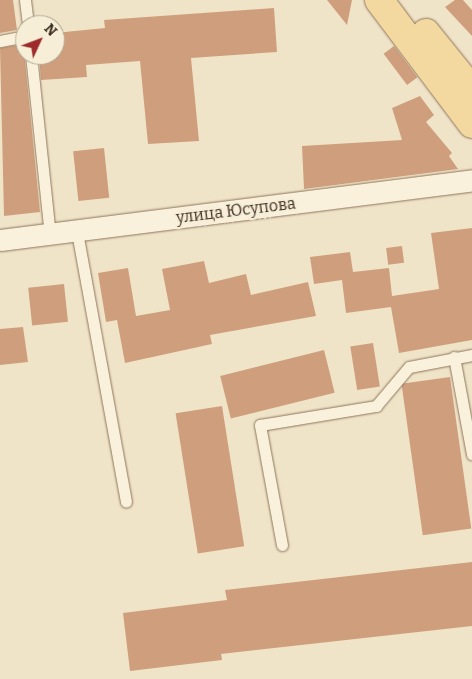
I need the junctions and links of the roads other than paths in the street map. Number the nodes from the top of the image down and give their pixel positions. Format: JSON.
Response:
{"nodes":[{"id":1,"x":25,"y":0,"type":"edge"},
{"id":2,"x":379,"y":0,"type":"edge"},
{"id":3,"x":400,"y":0,"type":"edge"},
{"id":4,"x":27,"y":15,"type":"edge"},
{"id":5,"x":15,"y":38,"type":"edge"},
{"id":6,"x":0,"y":41,"type":"edge"},
{"id":7,"x":32,"y":65,"type":"edge"},
{"id":8,"x":472,"y":90,"type":"edge"},
{"id":9,"x":472,"y":124,"type":"edge"},
{"id":10,"x":472,"y":180,"type":"edge"},
{"id":11,"x":77,"y":232,"type":"junction"},
{"id":12,"x":50,"y":234,"type":"junction"},
{"id":13,"x":0,"y":240,"type":"edge"},
{"id":14,"x":472,"y":355,"type":"edge"},
{"id":15,"x":454,"y":356,"type":"junction"},
{"id":16,"x":472,"y":454,"type":"edge"},
{"id":17,"x":126,"y":502,"type":"dead end"},
{"id":18,"x":282,"y":545,"type":"dead end"}],
"edges":[{"from":1,"to":4,"type":"lane"},
{"from":2,"to":9,"type":"main road"},
{"from":3,"to":8,"type":"main road"},
{"from":5,"to":6,"type":"lane"},
{"from":7,"to":12,"type":"lane"},
{"from":10,"to":11,"type":"street","name":"улица Юсупова"},
{"from":11,"to":12,"type":"street","name":"улица Юсупова"},
{"from":11,"to":17,"type":"lane"},
{"from":12,"to":13,"type":"street","name":"улица Юсупова"},
{"from":14,"to":15,"type":"lane"},
{"from":15,"to":16,"type":"lane"},
{"from":15,"to":18,"type":"lane"}]}
